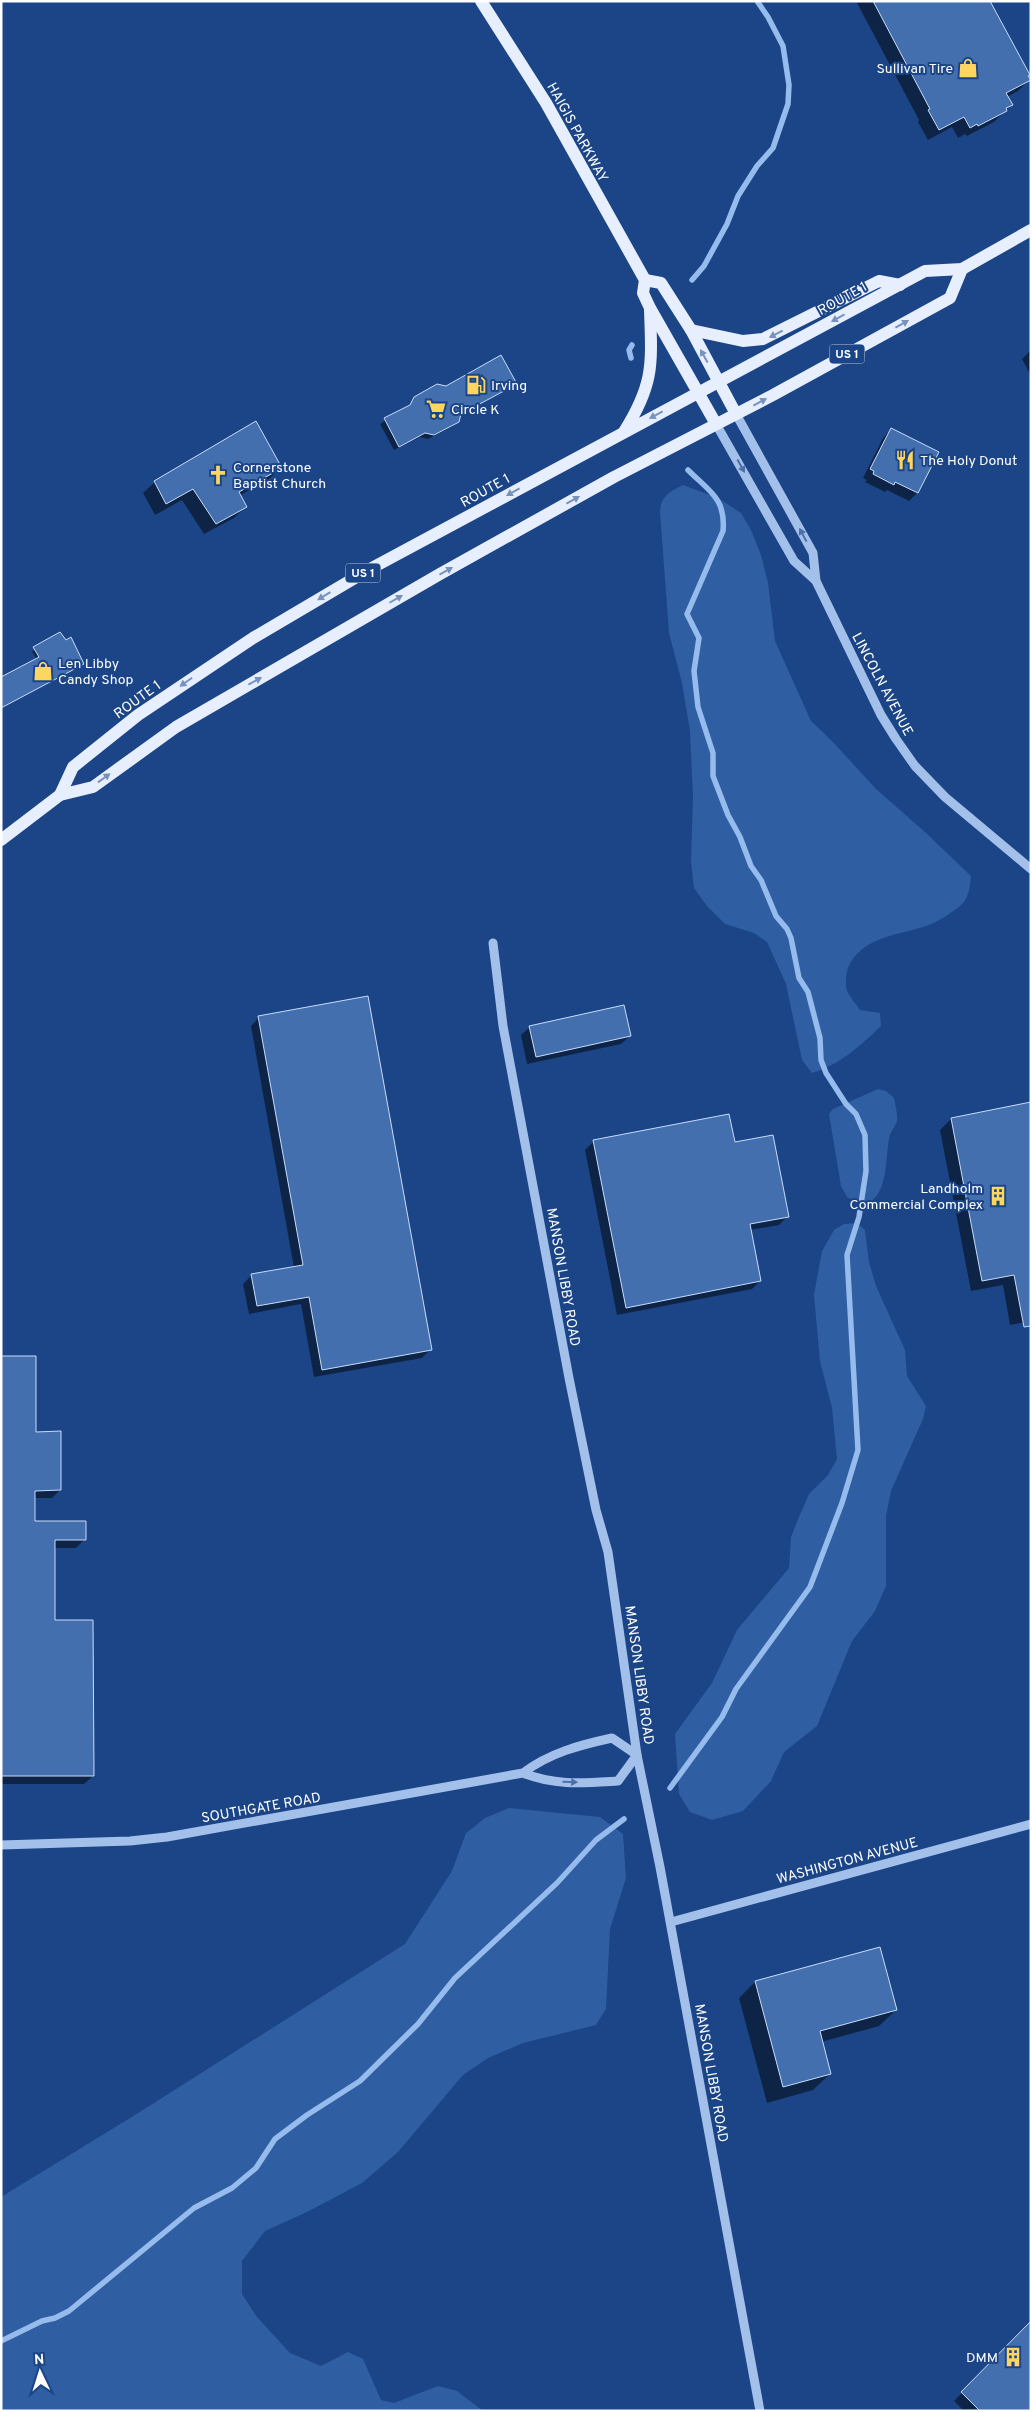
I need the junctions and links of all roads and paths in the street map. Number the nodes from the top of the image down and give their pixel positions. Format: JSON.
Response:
{"nodes":[{"id":1,"x":481,"y":1,"type":"edge"},
{"id":2,"x":1031,"y":230,"type":"edge"},
{"id":3,"x":962,"y":268,"type":"junction"},
{"id":4,"x":645,"y":280,"type":"junction"},
{"id":5,"x":900,"y":285,"type":"junction"},
{"id":6,"x":650,"y":308,"type":"junction"},
{"id":7,"x":691,"y":330,"type":"junction"},
{"id":8,"x":719,"y":382,"type":"junction"},
{"id":9,"x":699,"y":392,"type":"junction"},
{"id":10,"x":736,"y":414,"type":"junction"},
{"id":11,"x":716,"y":424,"type":"junction"},
{"id":12,"x":623,"y":433,"type":"junction"},
{"id":13,"x":816,"y":581,"type":"junction"},
{"id":14,"x":60,"y":795,"type":"junction"},
{"id":15,"x":1,"y":840,"type":"edge"},
{"id":16,"x":1031,"y":868,"type":"edge"},
{"id":17,"x":493,"y":943,"type":"dead end"},
{"id":18,"x":637,"y":1755,"type":"junction"},
{"id":19,"x":523,"y":1773,"type":"junction"},
{"id":20,"x":1031,"y":1824,"type":"edge"},
{"id":21,"x":1,"y":1845,"type":"edge"},
{"id":22,"x":671,"y":1922,"type":"junction"},
{"id":23,"x":760,"y":2411,"type":"edge"}],
"edges":[{"from":1,"to":4,"type":"main road","name":"HAIGIS PARKWAY"},
{"from":2,"to":3,"type":"main road","name":"ROUTE 1","number":"US 1"},
{"from":3,"to":5,"type":"main road","name":"ROUTE 1","number":"US 1"},
{"from":10,"to":3,"type":"main road","name":"ROUTE 1","number":"US 1","one_way":true},
{"from":4,"to":6,"type":"main road","name":"HAIGIS PARKWAY"},
{"from":4,"to":7,"type":"main road"},
{"from":5,"to":7,"type":"main road","one_way":true},
{"from":5,"to":8,"type":"main road","name":"ROUTE 1","number":"US 1","one_way":true},
{"from":6,"to":9,"type":"main road","name":"HAIGIS PARKWAY"},
{"from":6,"to":12,"type":"main road"},
{"from":8,"to":7,"type":"main road","one_way":true},
{"from":8,"to":9,"type":"main road","name":"ROUTE 1","number":"US 1"},
{"from":8,"to":10,"type":"main road"},
{"from":9,"to":11,"type":"main road","name":"HAIGIS PARKWAY"},
{"from":9,"to":12,"type":"main road","name":"ROUTE 1","number":"US 1","one_way":true},
{"from":10,"to":11,"type":"main road","name":"ROUTE 1","number":"US 1"},
{"from":13,"to":10,"type":"street","name":"LINCOLN AVENUE","one_way":true},
{"from":11,"to":13,"type":"street","name":"LINCOLN AVENUE","one_way":true},
{"from":14,"to":11,"type":"main road","name":"ROUTE 1","number":"US 1","one_way":true},
{"from":12,"to":14,"type":"main road","name":"ROUTE 1","number":"US 1","one_way":true},
{"from":13,"to":16,"type":"street","name":"LINCOLN AVENUE"},
{"from":14,"to":15,"type":"main road","name":"ROUTE 1","number":"US 1"},
{"from":17,"to":18,"type":"street","name":"MANSON LIBBY ROAD"},
{"from":18,"to":19,"type":"street","name":"SOUTHGATE ROAD"},
{"from":19,"to":18,"type":"street","name":"SOUTHGATE ROAD","one_way":true},
{"from":18,"to":22,"type":"street","name":"MANSON LIBBY ROAD"},
{"from":19,"to":21,"type":"street","name":"SOUTHGATE ROAD"},
{"from":20,"to":22,"type":"street","name":"WASHINGTON AVENUE"},
{"from":22,"to":23,"type":"street","name":"MANSON LIBBY ROAD"}]}
